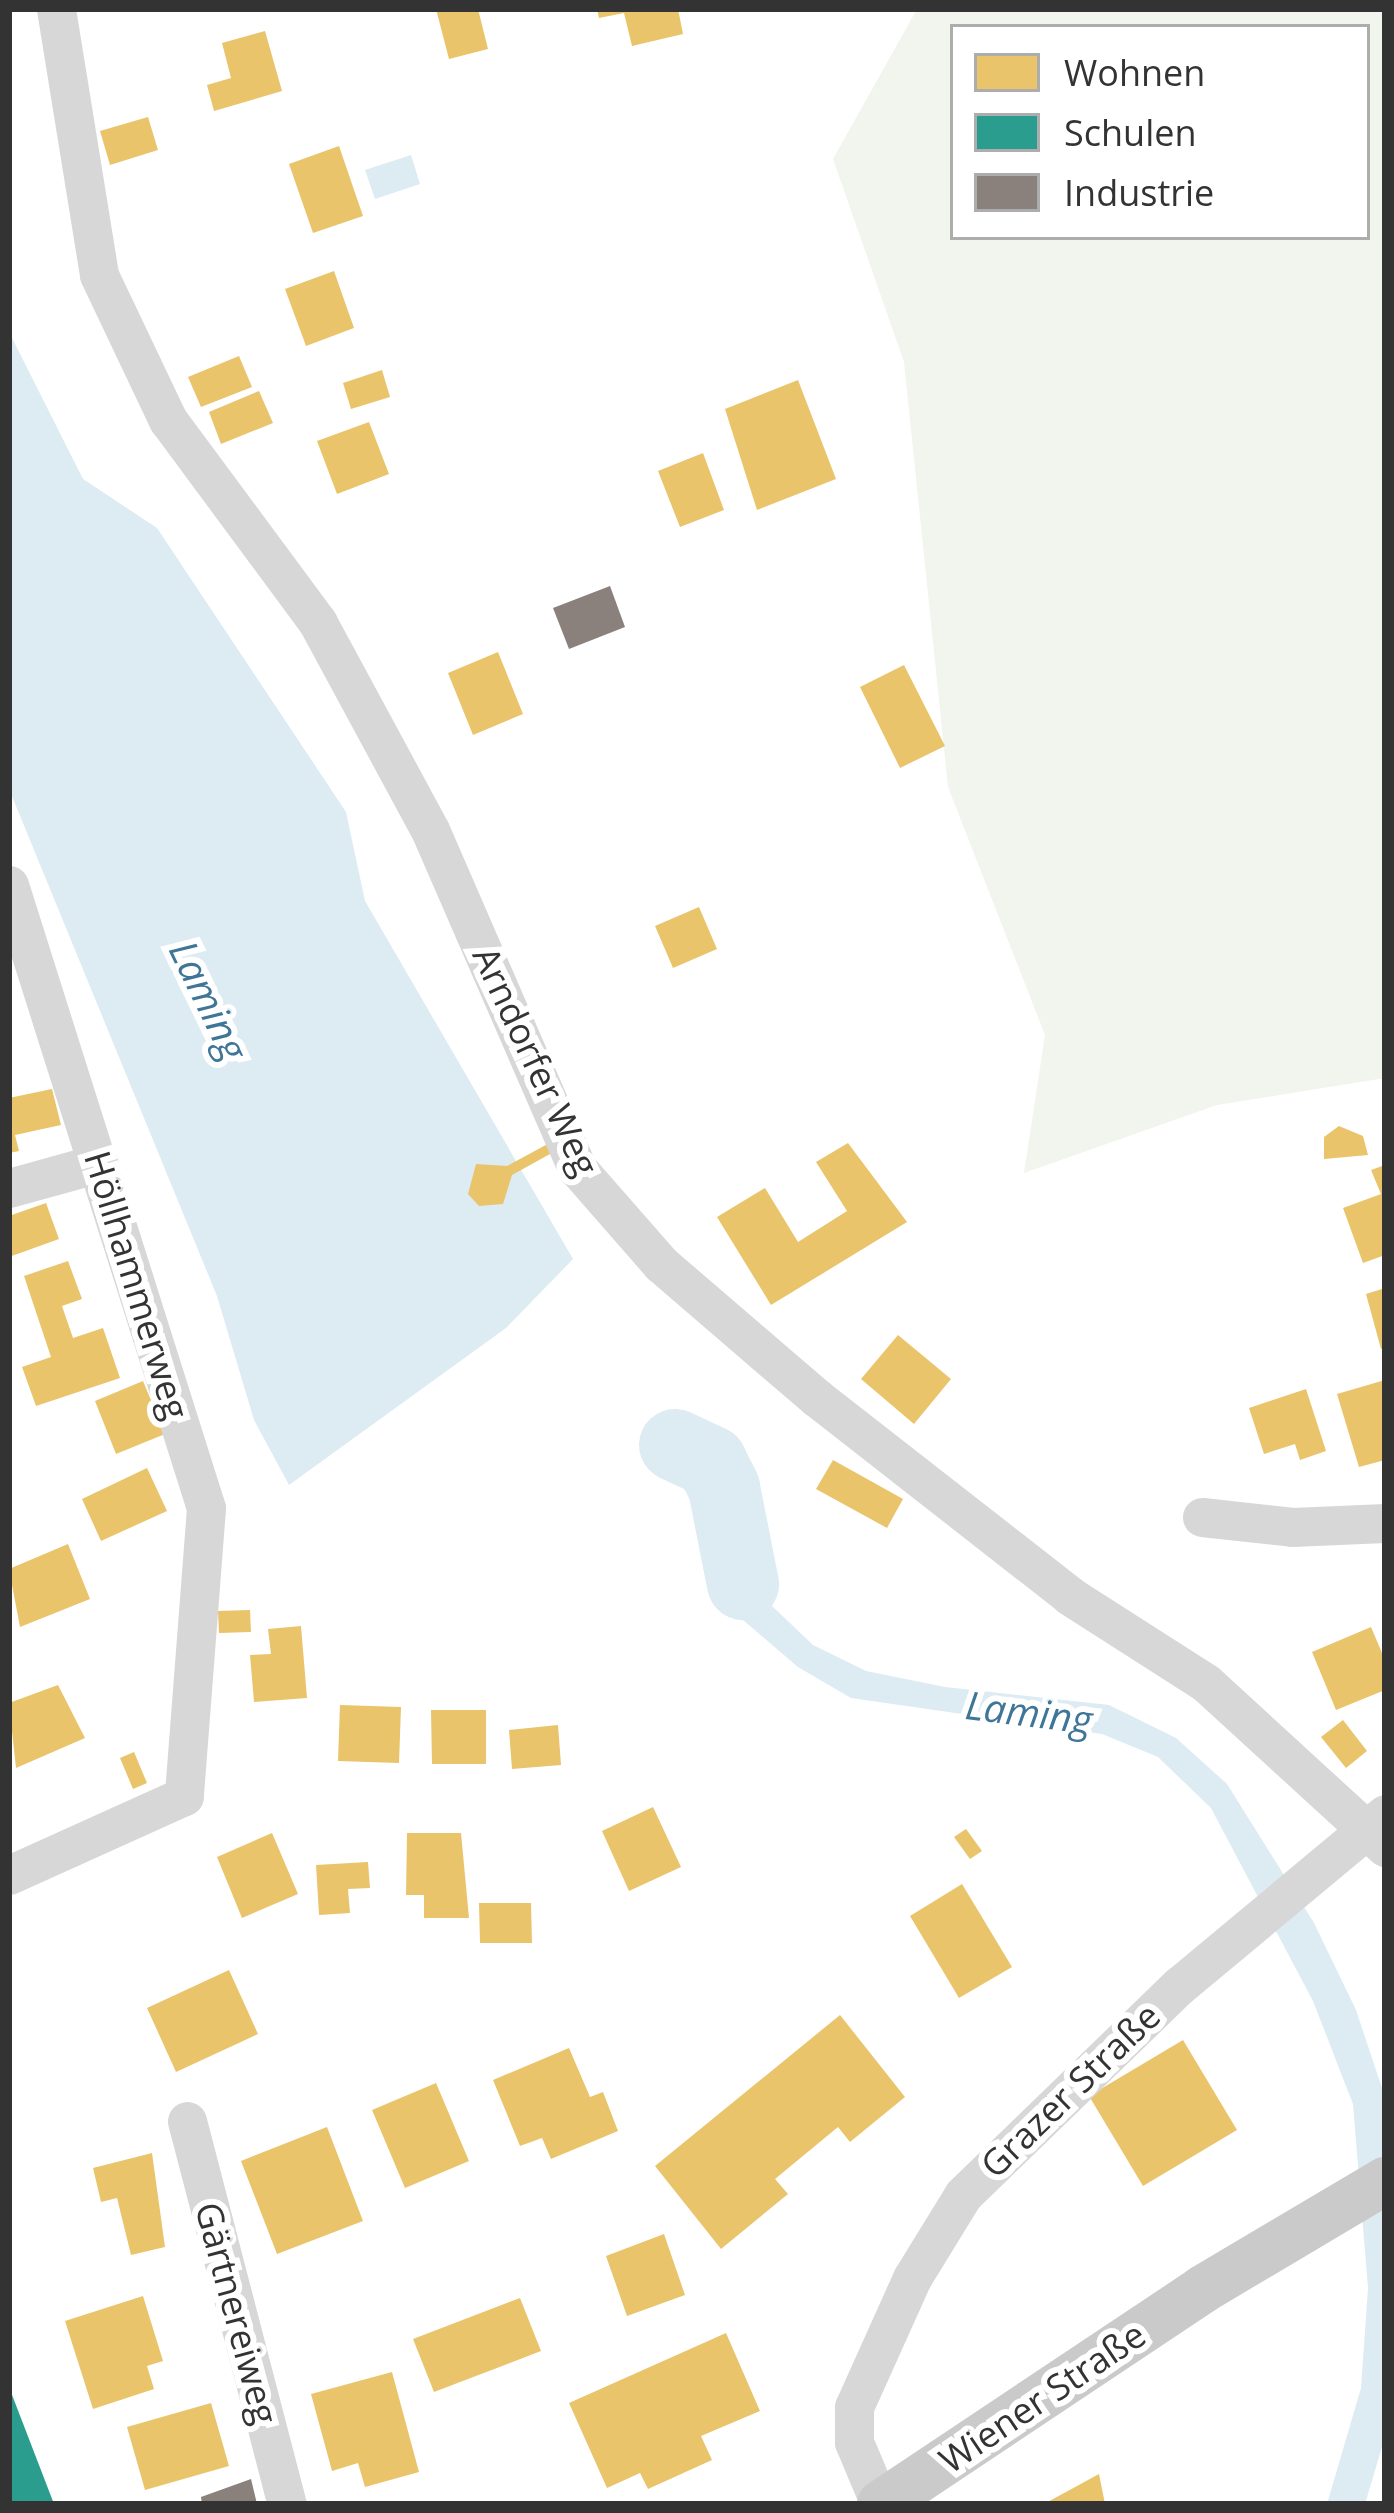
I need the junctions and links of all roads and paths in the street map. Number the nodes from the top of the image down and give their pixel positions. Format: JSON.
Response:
{"nodes":[{"id":1,"x":56,"y":9,"type":"edge"},
{"id":2,"x":9,"y":885,"type":"edge"},
{"id":3,"x":99,"y":1163,"type":"junction"},
{"id":4,"x":9,"y":1188,"type":"edge"},
{"id":5,"x":1202,"y":1517,"type":"dead end"},
{"id":6,"x":1385,"y":1523,"type":"edge"},
{"id":7,"x":1379,"y":1830,"type":"edge"},
{"id":8,"x":9,"y":1876,"type":"edge"},
{"id":9,"x":187,"y":2121,"type":"dead end"},
{"id":10,"x":1385,"y":2181,"type":"edge"},
{"id":11,"x":287,"y":2504,"type":"edge"},
{"id":12,"x":881,"y":2504,"type":"edge"}],
"edges":[{"from":1,"to":7,"type":"street","name":"Arndorfer Weg"},
{"from":2,"to":3,"type":"street","name":"Höllhammerweg"},
{"from":3,"to":4,"type":"street"},
{"from":3,"to":8,"type":"street","name":"Höllhammerweg"},
{"from":5,"to":6,"type":"street"},
{"from":7,"to":12,"type":"street","name":"Grazer Straße"},
{"from":9,"to":11,"type":"street","name":"Gärtnereiweg"},
{"from":10,"to":12,"type":"main road","name":"Wiener Straße"}]}
